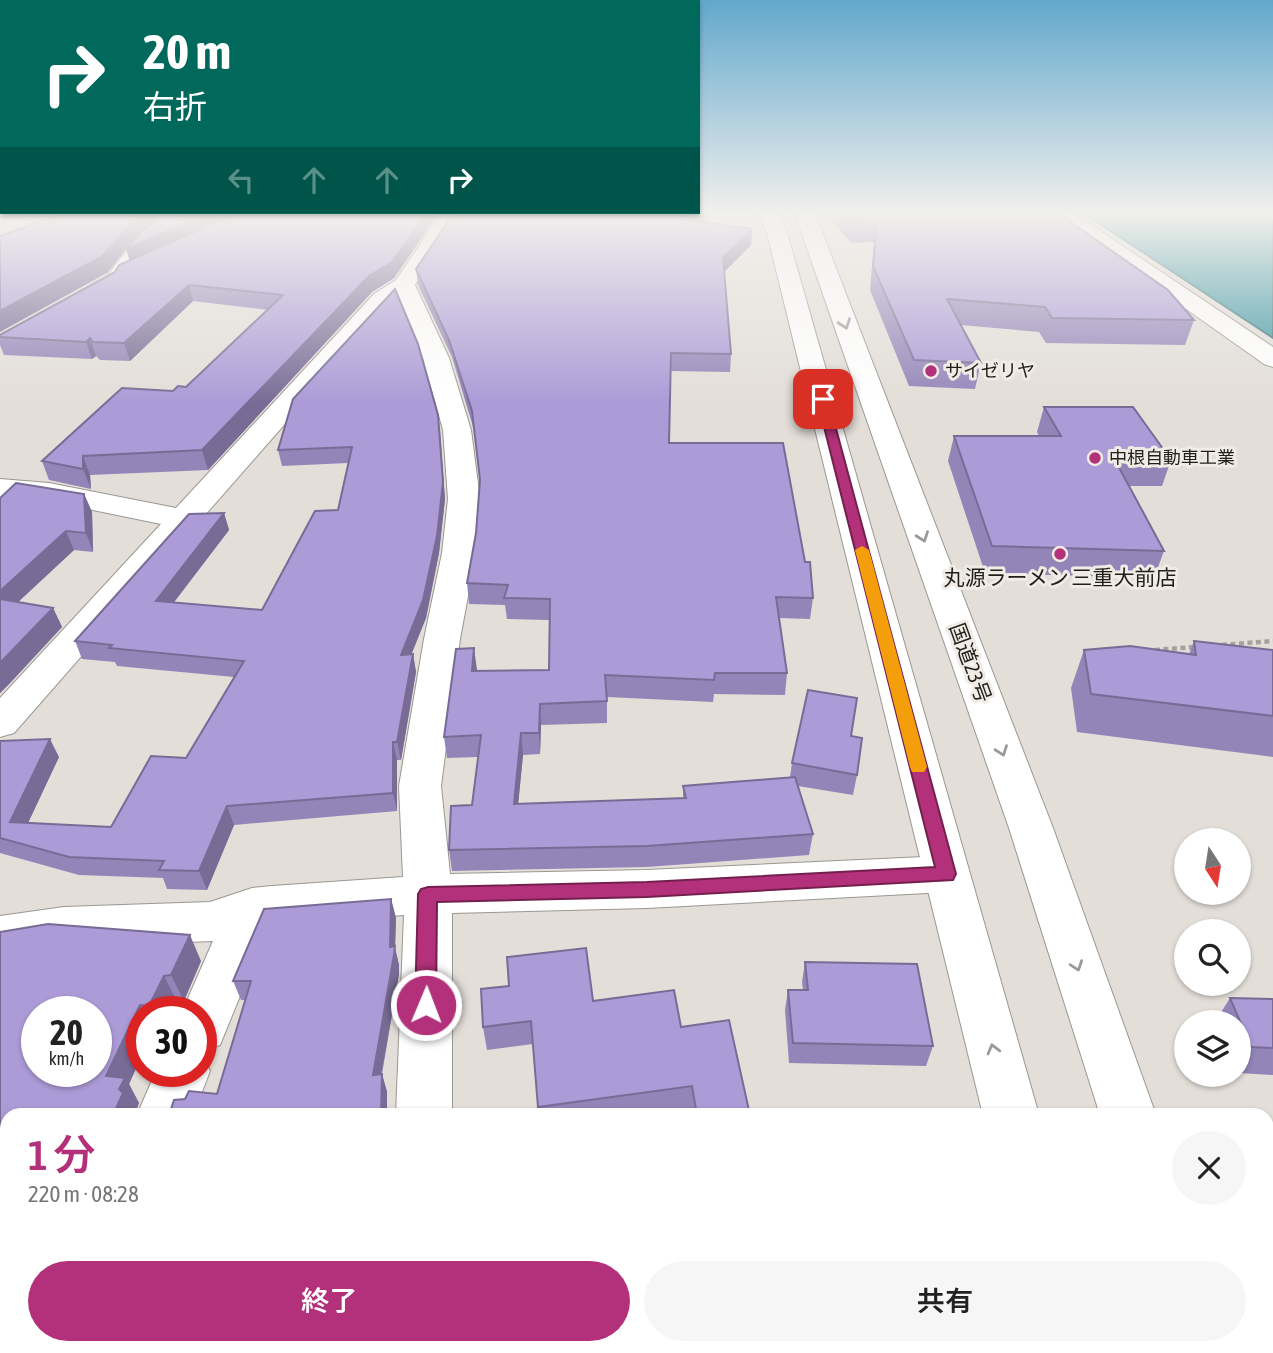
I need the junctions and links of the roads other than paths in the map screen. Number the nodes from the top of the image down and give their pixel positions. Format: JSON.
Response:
{"nodes":[{"id":1,"x":121,"y":277,"type":"edge"},
{"id":2,"x":409,"y":277,"type":"edge"},
{"id":3,"x":789,"y":277,"type":"edge"},
{"id":4,"x":828,"y":277,"type":"edge"},
{"id":5,"x":1154,"y":277,"type":"edge"},
{"id":6,"x":404,"y":285,"type":"junction"},
{"id":7,"x":87,"y":295,"type":"edge"},
{"id":8,"x":1273,"y":359,"type":"edge"},
{"id":9,"x":0,"y":488,"type":"edge"},
{"id":10,"x":182,"y":519,"type":"junction"},
{"id":11,"x":4,"y":725,"type":"edge"},
{"id":12,"x":946,"y":874,"type":"junction"},
{"id":13,"x":428,"y":894,"type":"junction"},
{"id":14,"x":252,"y":908,"type":"junction"},
{"id":15,"x":0,"y":937,"type":"edge"},
{"id":16,"x":215,"y":996,"type":"edge"},
{"id":17,"x":176,"y":1087,"type":"edge"},
{"id":18,"x":168,"y":1108,"type":"edge"},
{"id":19,"x":424,"y":1108,"type":"edge"},
{"id":20,"x":1009,"y":1108,"type":"edge"},
{"id":21,"x":1126,"y":1108,"type":"edge"}],
"edges":[{"from":1,"to":7,"type":"main road"},
{"from":2,"to":6,"type":"main road"},
{"from":3,"to":12,"type":"main road"},
{"from":4,"to":21,"type":"main road","name":"国道23号","one_way":true},
{"from":5,"to":8,"type":"main road"},
{"from":6,"to":10,"type":"main road"},
{"from":6,"to":13,"type":"main road"},
{"from":9,"to":10,"type":"main road"},
{"from":10,"to":11,"type":"main road"},
{"from":12,"to":13,"type":"main road"},
{"from":20,"to":12,"type":"main road","one_way":true},
{"from":13,"to":14,"type":"main road"},
{"from":13,"to":19,"type":"main road"},
{"from":14,"to":15,"type":"main road"},
{"from":14,"to":16,"type":"main road"},
{"from":17,"to":18,"type":"main road"}]}
